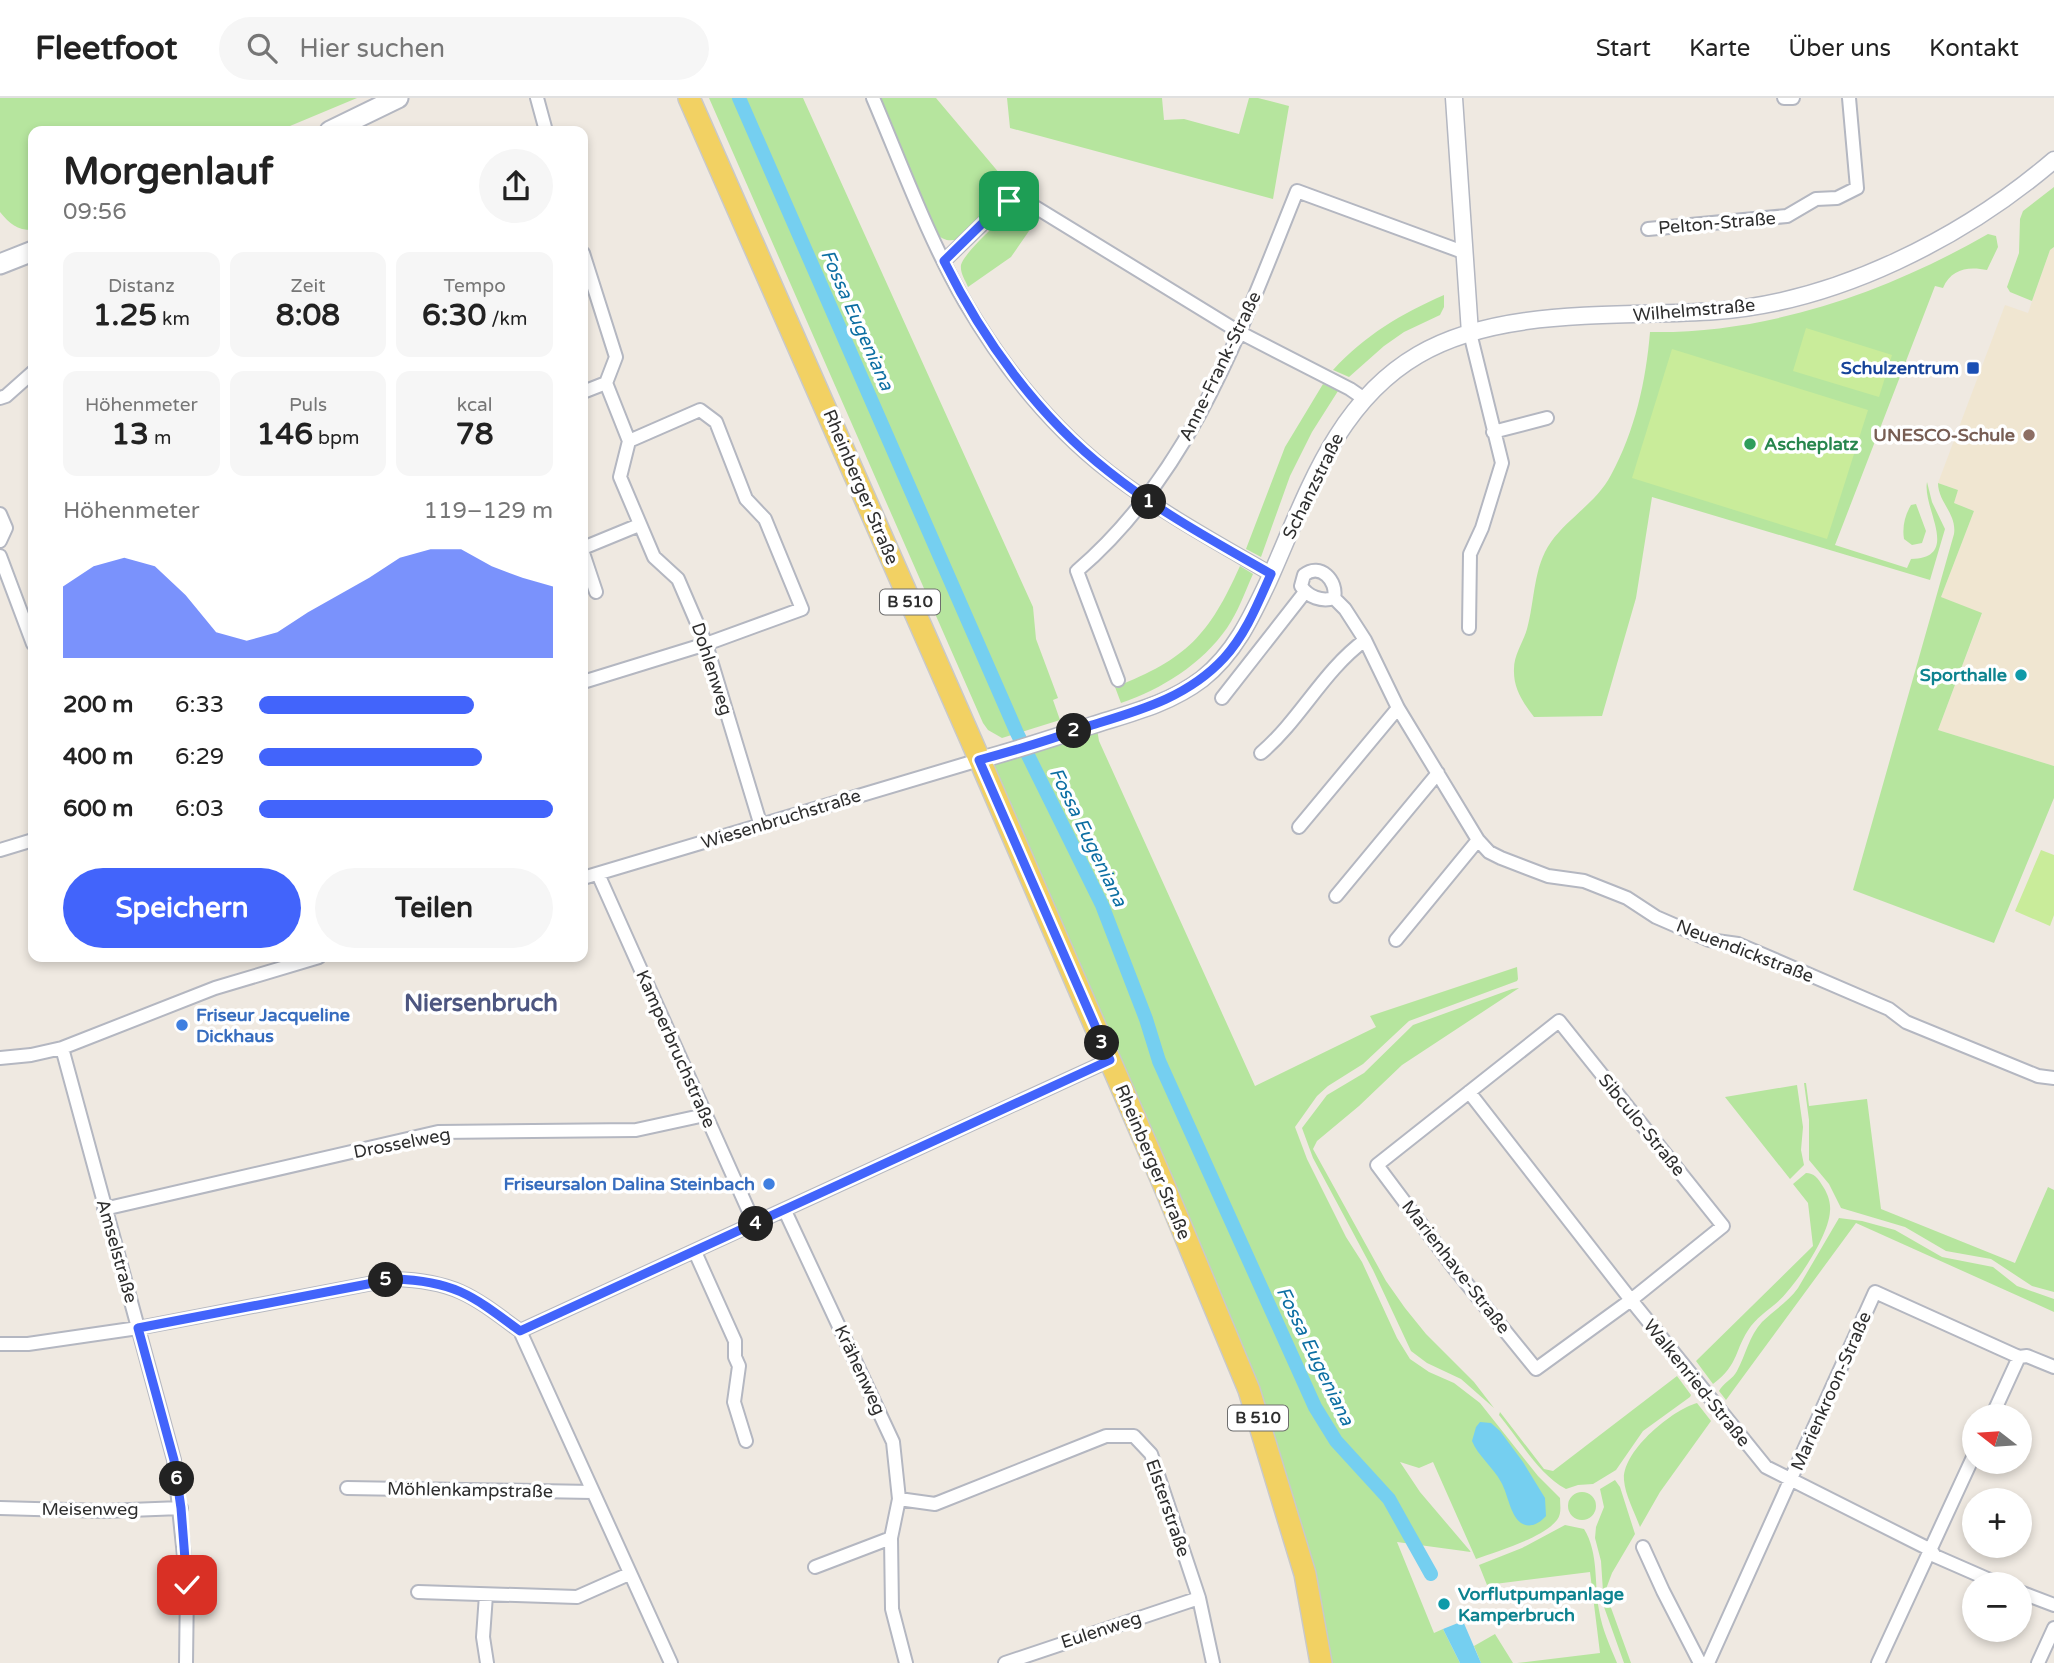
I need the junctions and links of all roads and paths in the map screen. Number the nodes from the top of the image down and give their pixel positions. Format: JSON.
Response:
{"nodes":[{"id":1,"x":398,"y":98,"type":"edge"},
{"id":2,"x":537,"y":98,"type":"edge"},
{"id":3,"x":689,"y":98,"type":"edge"},
{"id":4,"x":873,"y":98,"type":"edge"},
{"id":5,"x":1454,"y":98,"type":"edge"},
{"id":6,"x":1784,"y":98,"type":"edge"},
{"id":7,"x":1793,"y":98,"type":"edge"},
{"id":8,"x":1849,"y":98,"type":"edge"},
{"id":9,"x":340,"y":126,"type":"edge"},
{"id":10,"x":545,"y":126,"type":"edge"},
{"id":11,"x":2053,"y":161,"type":"edge"},
{"id":12,"x":1648,"y":229,"type":"dead end"},
{"id":13,"x":1464,"y":252,"type":"junction"},
{"id":14,"x":28,"y":253,"type":"edge"},
{"id":15,"x":944,"y":261,"type":"junction"},
{"id":16,"x":0,"y":264,"type":"edge"},
{"id":17,"x":588,"y":269,"type":"edge"},
{"id":18,"x":1239,"y":331,"type":"junction"},
{"id":19,"x":1469,"y":333,"type":"junction"},
{"id":20,"x":28,"y":376,"type":"edge"},
{"id":21,"x":606,"y":383,"type":"junction"},
{"id":22,"x":588,"y":390,"type":"edge"},
{"id":23,"x":0,"y":398,"type":"edge"},
{"id":24,"x":1363,"y":398,"type":"junction"},
{"id":25,"x":1547,"y":418,"type":"dead end"},
{"id":26,"x":1493,"y":432,"type":"junction"},
{"id":27,"x":629,"y":441,"type":"junction"},
{"id":28,"x":1146,"y":499,"type":"junction"},
{"id":29,"x":0,"y":514,"type":"edge"},
{"id":30,"x":639,"y":526,"type":"junction"},
{"id":31,"x":0,"y":541,"type":"edge"},
{"id":32,"x":588,"y":549,"type":"edge"},
{"id":33,"x":0,"y":556,"type":"edge"},
{"id":34,"x":588,"y":567,"type":"edge"},
{"id":35,"x":1271,"y":574,"type":"junction"},
{"id":36,"x":596,"y":592,"type":"dead end"},
{"id":37,"x":1305,"y":592,"type":"junction"},
{"id":38,"x":1334,"y":598,"type":"junction"},
{"id":39,"x":1469,"y":628,"type":"dead end"},
{"id":40,"x":28,"y":631,"type":"edge"},
{"id":41,"x":1365,"y":640,"type":"junction"},
{"id":42,"x":706,"y":644,"type":"junction"},
{"id":43,"x":588,"y":680,"type":"edge"},
{"id":44,"x":1118,"y":680,"type":"dead end"},
{"id":45,"x":1222,"y":698,"type":"dead end"},
{"id":46,"x":1398,"y":708,"type":"junction"},
{"id":47,"x":1261,"y":753,"type":"dead end"},
{"id":48,"x":979,"y":760,"type":"junction"},
{"id":49,"x":1438,"y":773,"type":"junction"},
{"id":50,"x":761,"y":826,"type":"junction"},
{"id":51,"x":1299,"y":827,"type":"dead end"},
{"id":52,"x":1478,"y":840,"type":"junction"},
{"id":53,"x":28,"y":842,"type":"edge"},
{"id":54,"x":0,"y":850,"type":"edge"},
{"id":55,"x":597,"y":874,"type":"junction"},
{"id":56,"x":588,"y":877,"type":"edge"},
{"id":57,"x":1336,"y":896,"type":"dead end"},
{"id":58,"x":1396,"y":940,"type":"dead end"},
{"id":59,"x":302,"y":962,"type":"edge"},
{"id":60,"x":62,"y":1048,"type":"junction"},
{"id":61,"x":0,"y":1058,"type":"edge"},
{"id":62,"x":1110,"y":1060,"type":"junction"},
{"id":63,"x":2054,"y":1078,"type":"edge"},
{"id":64,"x":1469,"y":1092,"type":"junction"},
{"id":65,"x":705,"y":1115,"type":"junction"},
{"id":66,"x":104,"y":1209,"type":"junction"},
{"id":67,"x":785,"y":1211,"type":"junction"},
{"id":68,"x":755,"y":1224,"type":"junction"},
{"id":69,"x":695,"y":1252,"type":"junction"},
{"id":70,"x":1631,"y":1300,"type":"junction"},
{"id":71,"x":138,"y":1328,"type":"junction"},
{"id":72,"x":520,"y":1331,"type":"junction"},
{"id":73,"x":0,"y":1344,"type":"edge"},
{"id":74,"x":2020,"y":1357,"type":"junction"},
{"id":75,"x":2054,"y":1367,"type":"edge"},
{"id":76,"x":1998,"y":1404,"type":"edge"},
{"id":77,"x":746,"y":1441,"type":"dead end"},
{"id":78,"x":1965,"y":1474,"type":"edge"},
{"id":79,"x":1790,"y":1481,"type":"junction"},
{"id":80,"x":347,"y":1488,"type":"dead end"},
{"id":81,"x":593,"y":1492,"type":"junction"},
{"id":82,"x":900,"y":1499,"type":"junction"},
{"id":83,"x":0,"y":1508,"type":"edge"},
{"id":84,"x":181,"y":1508,"type":"junction"},
{"id":85,"x":891,"y":1538,"type":"junction"},
{"id":86,"x":1643,"y":1547,"type":"dead end"},
{"id":87,"x":1931,"y":1550,"type":"junction"},
{"id":88,"x":815,"y":1567,"type":"dead end"},
{"id":89,"x":1972,"y":1572,"type":"edge"},
{"id":90,"x":629,"y":1574,"type":"junction"},
{"id":91,"x":418,"y":1592,"type":"dead end"},
{"id":92,"x":486,"y":1594,"type":"junction"},
{"id":93,"x":2032,"y":1597,"type":"edge"},
{"id":94,"x":1199,"y":1598,"type":"junction"},
{"id":95,"x":2054,"y":1605,"type":"edge"},
{"id":96,"x":2054,"y":1628,"type":"edge"},
{"id":97,"x":1034,"y":1651,"type":"junction"},
{"id":98,"x":186,"y":1663,"type":"edge"},
{"id":99,"x":487,"y":1663,"type":"edge"},
{"id":100,"x":671,"y":1663,"type":"edge"},
{"id":101,"x":906,"y":1663,"type":"edge"},
{"id":102,"x":1005,"y":1663,"type":"edge"},
{"id":103,"x":1042,"y":1663,"type":"edge"},
{"id":104,"x":1213,"y":1663,"type":"edge"},
{"id":105,"x":1321,"y":1663,"type":"edge"},
{"id":106,"x":1700,"y":1663,"type":"edge"},
{"id":107,"x":1707,"y":1663,"type":"edge"},
{"id":108,"x":1878,"y":1663,"type":"edge"},
{"id":109,"x":2038,"y":1663,"type":"edge"}],
"edges":[{"from":1,"to":9,"type":"main road"},
{"from":2,"to":10,"type":"street"},
{"from":3,"to":48,"type":"main road","name":"Rheinberger Straße","number":"B 510"},
{"from":4,"to":15,"type":"street"},
{"from":5,"to":13,"type":"street"},
{"from":6,"to":7,"type":"street"},
{"from":8,"to":12,"type":"street","name":"Pelton-Straße"},
{"from":11,"to":19,"type":"street","name":"Wilhelmstraße"},
{"from":13,"to":18,"type":"street","name":"Anne-Frank-Straße"},
{"from":13,"to":19,"type":"street"},
{"from":14,"to":16,"type":"main road"},
{"from":15,"to":18,"type":"street"},
{"from":15,"to":28,"type":"street"},
{"from":17,"to":21,"type":"street"},
{"from":18,"to":24,"type":"street"},
{"from":18,"to":28,"type":"street","name":"Anne-Frank-Straße"},
{"from":19,"to":24,"type":"street","name":"Schanzstraße"},
{"from":19,"to":26,"type":"street"},
{"from":20,"to":23,"type":"street"},
{"from":21,"to":22,"type":"street"},
{"from":21,"to":27,"type":"street"},
{"from":24,"to":35,"type":"street","name":"Schanzstraße"},
{"from":25,"to":26,"type":"street"},
{"from":26,"to":39,"type":"street"},
{"from":27,"to":30,"type":"street","name":"Dohlenweg"},
{"from":27,"to":42,"type":"street"},
{"from":28,"to":35,"type":"street"},
{"from":28,"to":44,"type":"street","name":"Anne-Frank-Straße"},
{"from":29,"to":31,"type":"street"},
{"from":30,"to":32,"type":"street"},
{"from":30,"to":42,"type":"street","name":"Dohlenweg"},
{"from":33,"to":40,"type":"street"},
{"from":34,"to":36,"type":"street"},
{"from":35,"to":48,"type":"street","name":"Schanzstraße"},
{"from":37,"to":38,"type":"street"},
{"from":37,"to":38,"type":"street","name":"Neuendickstraße"},
{"from":37,"to":45,"type":"street","name":"Neuendickstraße"},
{"from":38,"to":41,"type":"street","name":"Neuendickstraße"},
{"from":41,"to":46,"type":"street","name":"Neuendickstraße"},
{"from":41,"to":47,"type":"street"},
{"from":42,"to":43,"type":"street"},
{"from":42,"to":50,"type":"street","name":"Dohlenweg"},
{"from":46,"to":49,"type":"street","name":"Neuendickstraße"},
{"from":46,"to":51,"type":"street"},
{"from":48,"to":50,"type":"street","name":"Wiesenbruchstraße"},
{"from":48,"to":62,"type":"main road","name":"Rheinberger Straße","number":"B 510"},
{"from":49,"to":52,"type":"street","name":"Neuendickstraße"},
{"from":49,"to":57,"type":"street"},
{"from":50,"to":55,"type":"street","name":"Wiesenbruchstraße"},
{"from":52,"to":58,"type":"street"},
{"from":52,"to":63,"type":"street","name":"Neuendickstraße"},
{"from":53,"to":54,"type":"street"},
{"from":55,"to":56,"type":"street","name":"Wiesenbruchstraße"},
{"from":55,"to":65,"type":"street","name":"Kamperbruchstraße"},
{"from":59,"to":60,"type":"street"},
{"from":60,"to":61,"type":"street"},
{"from":60,"to":66,"type":"street","name":"Amselstraße"},
{"from":62,"to":67,"type":"street"},
{"from":62,"to":105,"type":"main road","name":"Rheinberger Straße","number":"B 510"},
{"from":64,"to":70,"type":"street","name":"Walkenried-Straße"},
{"from":64,"to":70,"type":"street","name":"Marienhave-Straße"},
{"from":64,"to":70,"type":"street","name":"Sibculo-Straße"},
{"from":65,"to":66,"type":"street","name":"Drosselweg"},
{"from":65,"to":68,"type":"street","name":"Kamperbruchstraße"},
{"from":66,"to":71,"type":"street","name":"Amselstraße"},
{"from":67,"to":68,"type":"street"},
{"from":67,"to":82,"type":"street","name":"Krähenweg"},
{"from":68,"to":69,"type":"street"},
{"from":69,"to":72,"type":"street"},
{"from":69,"to":77,"type":"street"},
{"from":70,"to":79,"type":"street","name":"Walkenried-Straße"},
{"from":71,"to":72,"type":"street"},
{"from":71,"to":73,"type":"street"},
{"from":71,"to":84,"type":"street","name":"Amselstraße"},
{"from":72,"to":81,"type":"street"},
{"from":74,"to":75,"type":"street","name":"Marienkroon-Straße"},
{"from":74,"to":76,"type":"street"},
{"from":74,"to":79,"type":"street","name":"Marienkroon-Straße"},
{"from":78,"to":87,"type":"street"},
{"from":79,"to":87,"type":"street","name":"Walkenried-Straße"},
{"from":79,"to":107,"type":"street"},
{"from":80,"to":81,"type":"street","name":"Möhlenkampstraße"},
{"from":81,"to":90,"type":"street"},
{"from":82,"to":85,"type":"street","name":"Krähenweg"},
{"from":82,"to":94,"type":"street","name":"Elsterstraße"},
{"from":83,"to":84,"type":"street","name":"Meisenweg"},
{"from":84,"to":98,"type":"street","name":"Amselstraße"},
{"from":85,"to":88,"type":"street"},
{"from":85,"to":101,"type":"street","name":"Krähenweg"},
{"from":86,"to":106,"type":"street"},
{"from":87,"to":89,"type":"street","name":"Walkenried-Straße"},
{"from":87,"to":108,"type":"street"},
{"from":90,"to":92,"type":"street"},
{"from":90,"to":100,"type":"street"},
{"from":91,"to":92,"type":"street"},
{"from":92,"to":99,"type":"street"},
{"from":93,"to":95,"type":"street"},
{"from":94,"to":97,"type":"street","name":"Eulenweg"},
{"from":94,"to":104,"type":"street","name":"Elsterstraße"},
{"from":96,"to":109,"type":"street"},
{"from":97,"to":102,"type":"street","name":"Eulenweg"},
{"from":97,"to":103,"type":"street"}]}
